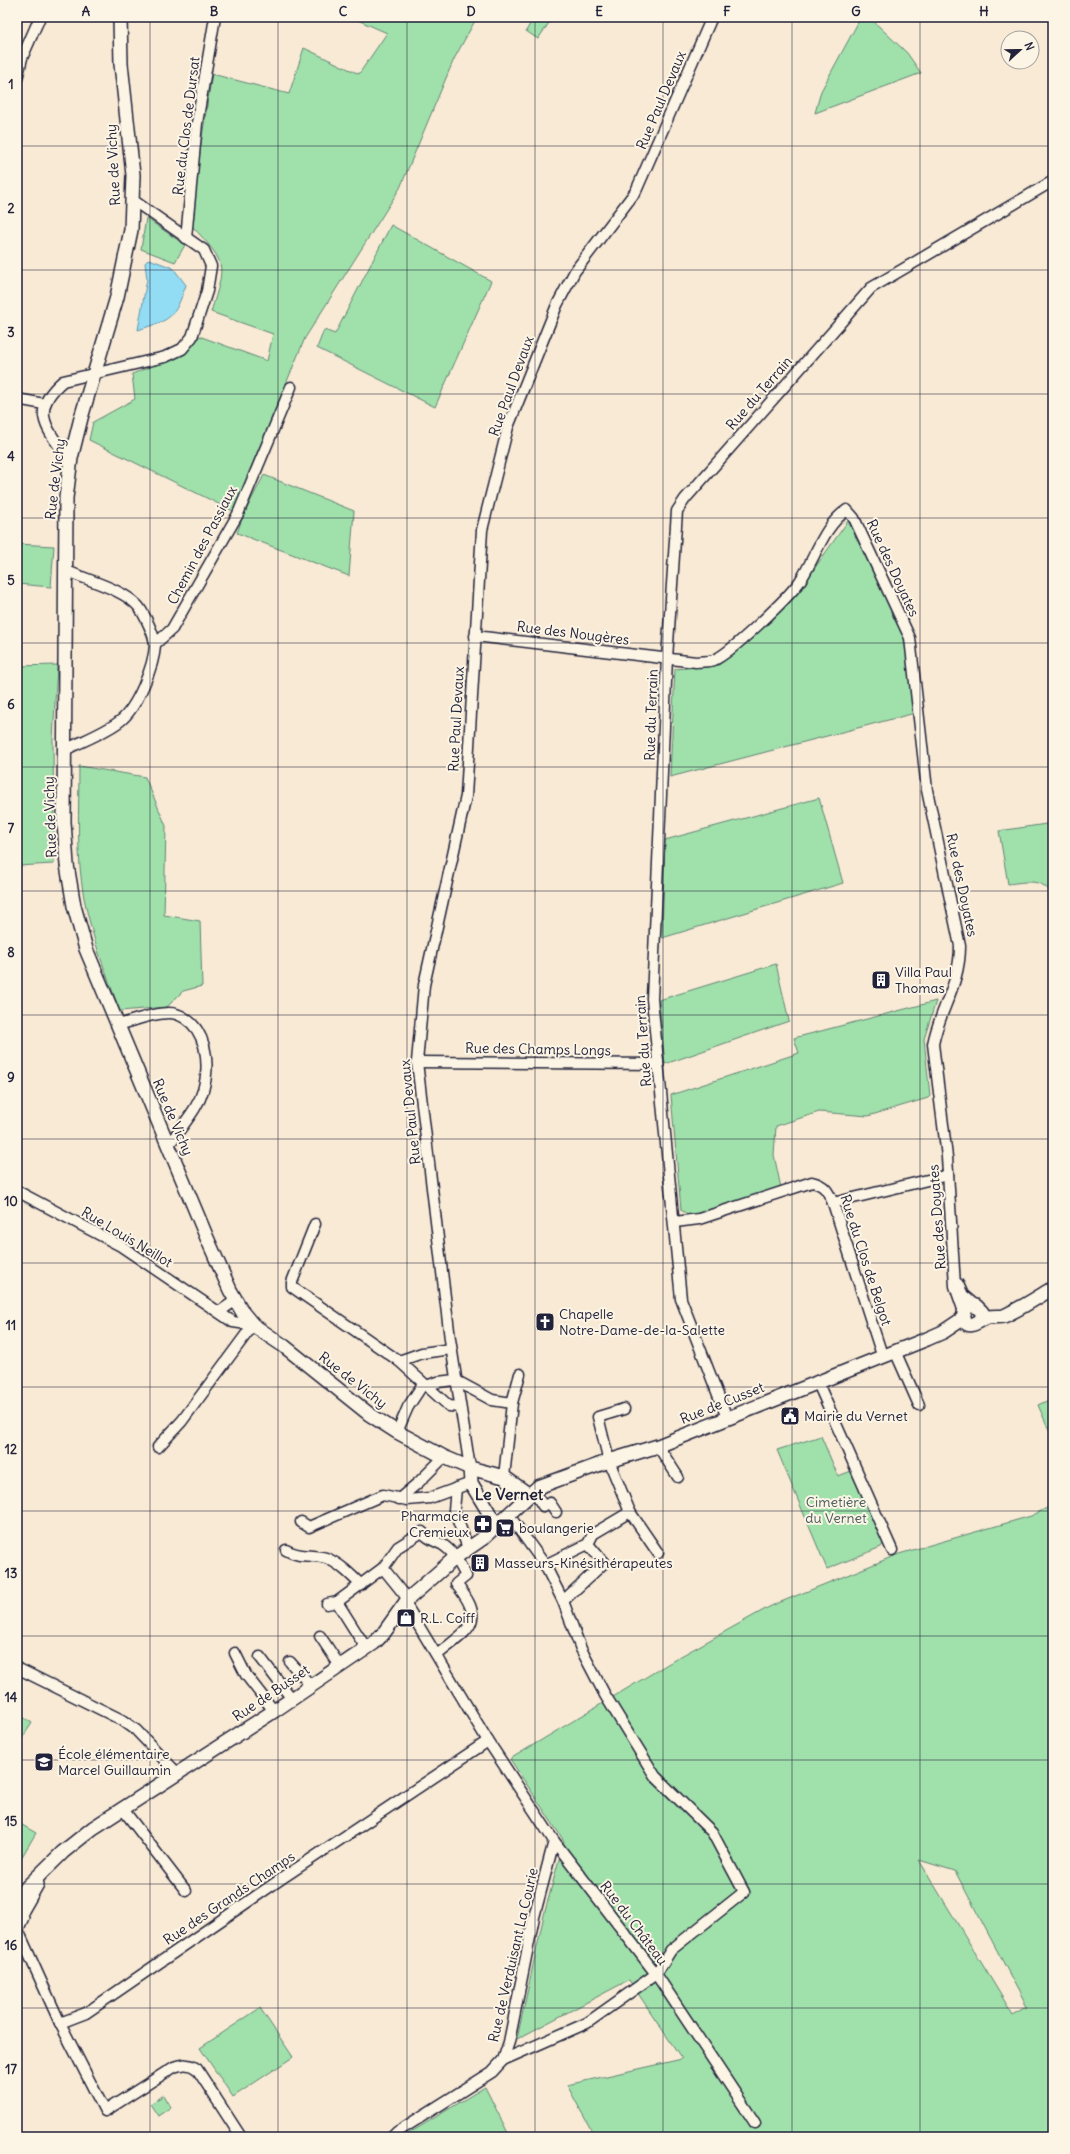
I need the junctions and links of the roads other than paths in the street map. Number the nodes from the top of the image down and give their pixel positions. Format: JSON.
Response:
{"nodes":[{"id":1,"x":40,"y":17,"type":"edge"},
{"id":2,"x":120,"y":17,"type":"edge"},
{"id":3,"x":215,"y":17,"type":"edge"},
{"id":4,"x":712,"y":17,"type":"edge"},
{"id":5,"x":17,"y":79,"type":"edge"},
{"id":6,"x":1053,"y":181,"type":"edge"},
{"id":7,"x":132,"y":202,"type":"junction"},
{"id":8,"x":186,"y":238,"type":"junction"},
{"id":9,"x":95,"y":372,"type":"junction"},
{"id":10,"x":291,"y":387,"type":"dead end"},
{"id":11,"x":17,"y":400,"type":"edge"},
{"id":12,"x":44,"y":404,"type":"junction"},
{"id":13,"x":71,"y":458,"type":"junction"},
{"id":14,"x":847,"y":510,"type":"joint"},
{"id":15,"x":65,"y":570,"type":"junction"},
{"id":16,"x":475,"y":636,"type":"junction"},
{"id":17,"x":155,"y":644,"type":"junction"},
{"id":18,"x":667,"y":658,"type":"junction"},
{"id":19,"x":64,"y":749,"type":"junction"},
{"id":20,"x":118,"y":1026,"type":"junction"},
{"id":21,"x":417,"y":1062,"type":"junction"},
{"id":22,"x":658,"y":1064,"type":"junction"},
{"id":23,"x":168,"y":1146,"type":"junction"},
{"id":24,"x":948,"y":1175,"type":"junction"},
{"id":25,"x":17,"y":1191,"type":"edge"},
{"id":26,"x":833,"y":1202,"type":"junction"},
{"id":27,"x":675,"y":1222,"type":"junction"},
{"id":28,"x":315,"y":1224,"type":"dead end"},
{"id":29,"x":1053,"y":1288,"type":"edge"},
{"id":30,"x":236,"y":1300,"type":"junction"},
{"id":31,"x":219,"y":1312,"type":"junction"},
{"id":32,"x":972,"y":1314,"type":"junction"},
{"id":33,"x":253,"y":1325,"type":"junction"},
{"id":34,"x":451,"y":1349,"type":"junction"},
{"id":35,"x":895,"y":1351,"type":"junction"},
{"id":36,"x":882,"y":1355,"type":"junction"},
{"id":37,"x":399,"y":1361,"type":"junction"},
{"id":38,"x":520,"y":1374,"type":"dead end"},
{"id":39,"x":455,"y":1380,"type":"junction"},
{"id":40,"x":817,"y":1381,"type":"junction"},
{"id":41,"x":424,"y":1385,"type":"junction"},
{"id":42,"x":512,"y":1403,"type":"junction"},
{"id":43,"x":919,"y":1405,"type":"dead end"},
{"id":44,"x":460,"y":1407,"type":"junction"},
{"id":45,"x":624,"y":1409,"type":"dead end"},
{"id":46,"x":727,"y":1418,"type":"junction"},
{"id":47,"x":397,"y":1432,"type":"junction"},
{"id":48,"x":658,"y":1446,"type":"junction"},
{"id":49,"x":158,"y":1447,"type":"dead end"},
{"id":50,"x":444,"y":1457,"type":"junction"},
{"id":51,"x":609,"y":1461,"type":"junction"},
{"id":52,"x":470,"y":1468,"type":"junction"},
{"id":53,"x":504,"y":1477,"type":"junction"},
{"id":54,"x":678,"y":1477,"type":"dead end"},
{"id":55,"x":471,"y":1483,"type":"junction"},
{"id":56,"x":456,"y":1488,"type":"junction"},
{"id":57,"x":530,"y":1492,"type":"junction"},
{"id":58,"x":399,"y":1499,"type":"junction"},
{"id":59,"x":556,"y":1512,"type":"dead end"},
{"id":60,"x":630,"y":1512,"type":"junction"},
{"id":61,"x":508,"y":1514,"type":"junction"},
{"id":62,"x":301,"y":1522,"type":"dead end"},
{"id":63,"x":497,"y":1526,"type":"junction"},
{"id":64,"x":588,"y":1544,"type":"junction"},
{"id":65,"x":468,"y":1548,"type":"junction"},
{"id":66,"x":286,"y":1550,"type":"dead end"},
{"id":67,"x":892,"y":1550,"type":"dead end"},
{"id":68,"x":658,"y":1553,"type":"dead end"},
{"id":69,"x":456,"y":1557,"type":"junction"},
{"id":70,"x":545,"y":1564,"type":"junction"},
{"id":71,"x":383,"y":1568,"type":"junction"},
{"id":72,"x":361,"y":1584,"type":"junction"},
{"id":73,"x":406,"y":1601,"type":"junction"},
{"id":74,"x":337,"y":1602,"type":"junction"},
{"id":75,"x":563,"y":1602,"type":"junction"},
{"id":76,"x":326,"y":1604,"type":"dead end"},
{"id":77,"x":320,"y":1636,"type":"dead end"},
{"id":78,"x":366,"y":1648,"type":"junction"},
{"id":79,"x":235,"y":1653,"type":"dead end"},
{"id":80,"x":436,"y":1655,"type":"junction"},
{"id":81,"x":260,"y":1657,"type":"dead end"},
{"id":82,"x":290,"y":1662,"type":"dead end"},
{"id":83,"x":340,"y":1666,"type":"junction"},
{"id":84,"x":17,"y":1668,"type":"edge"},
{"id":85,"x":311,"y":1686,"type":"junction"},
{"id":86,"x":292,"y":1699,"type":"junction"},
{"id":87,"x":274,"y":1711,"type":"junction"},
{"id":88,"x":488,"y":1741,"type":"junction"},
{"id":89,"x":177,"y":1773,"type":"junction"},
{"id":90,"x":122,"y":1808,"type":"junction"},
{"id":91,"x":554,"y":1841,"type":"junction"},
{"id":92,"x":46,"y":1868,"type":"junction"},
{"id":93,"x":186,"y":1891,"type":"dead end"},
{"id":94,"x":17,"y":1897,"type":"edge"},
{"id":95,"x":19,"y":1909,"type":"edge"},
{"id":96,"x":18,"y":1933,"type":"edge"},
{"id":97,"x":656,"y":1974,"type":"junction"},
{"id":98,"x":60,"y":2023,"type":"junction"},
{"id":99,"x":503,"y":2060,"type":"junction"},
{"id":100,"x":755,"y":2123,"type":"dead end"},
{"id":101,"x":241,"y":2137,"type":"edge"},
{"id":102,"x":392,"y":2137,"type":"edge"}],
"edges":[{"from":1,"to":5,"type":"street"},
{"from":2,"to":7,"type":"street","name":"Rue de Vichy"},
{"from":3,"to":8,"type":"street","name":"Rue du Clos de Dursat"},
{"from":4,"to":16,"type":"street","name":"Rue Paul Devaux"},
{"from":6,"to":18,"type":"street","name":"Rue du Terrain"},
{"from":7,"to":8,"type":"street"},
{"from":7,"to":9,"type":"street","name":"Rue de Vichy"},
{"from":8,"to":9,"type":"street"},
{"from":9,"to":12,"type":"street"},
{"from":9,"to":13,"type":"street","name":"Rue de Vichy"},
{"from":10,"to":17,"type":"street","name":"Chemin des Passiaux"},
{"from":11,"to":12,"type":"street"},
{"from":12,"to":13,"type":"street"},
{"from":13,"to":15,"type":"street","name":"Rue de Vichy"},
{"from":14,"to":18,"type":"street","name":"Rue des Nougères"},
{"from":14,"to":24,"type":"street","name":"Rue des Doyates"},
{"from":15,"to":17,"type":"street"},
{"from":15,"to":19,"type":"street","name":"Rue de Vichy"},
{"from":16,"to":18,"type":"street","name":"Rue des Nougères"},
{"from":16,"to":21,"type":"street","name":"Rue Paul Devaux"},
{"from":17,"to":19,"type":"street"},
{"from":18,"to":22,"type":"street","name":"Rue du Terrain"},
{"from":19,"to":20,"type":"street","name":"Rue de Vichy"},
{"from":20,"to":23,"type":"street","name":"Rue de Vichy"},
{"from":20,"to":23,"type":"street"},
{"from":21,"to":22,"type":"street","name":"Rue des Champs Longs"},
{"from":21,"to":34,"type":"street","name":"Rue Paul Devaux"},
{"from":22,"to":27,"type":"street","name":"Rue du Terrain"},
{"from":23,"to":30,"type":"street","name":"Rue de Vichy"},
{"from":24,"to":26,"type":"street"},
{"from":24,"to":32,"type":"street","name":"Rue des Doyates"},
{"from":25,"to":31,"type":"street","name":"Rue Louis Neillot"},
{"from":26,"to":27,"type":"street","name":"Rue du Clos de Belgot"},
{"from":26,"to":36,"type":"street","name":"Rue du Clos de Belgot"},
{"from":27,"to":46,"type":"street","name":"Rue du Terrain"},
{"from":28,"to":37,"type":"street"},
{"from":29,"to":32,"type":"street","name":"Rue de Cusset"},
{"from":30,"to":31,"type":"street"},
{"from":30,"to":33,"type":"street","name":"Rue de Vichy"},
{"from":31,"to":33,"type":"street","name":"Rue Louis Neillot"},
{"from":32,"to":35,"type":"street","name":"Rue de Cusset"},
{"from":33,"to":47,"type":"street","name":"Rue de Vichy"},
{"from":33,"to":49,"type":"street"},
{"from":34,"to":37,"type":"street"},
{"from":34,"to":39,"type":"street","name":"Rue Paul Devaux"},
{"from":35,"to":36,"type":"street","name":"Rue de Cusset"},
{"from":35,"to":43,"type":"street"},
{"from":36,"to":40,"type":"street","name":"Rue de Cusset"},
{"from":37,"to":41,"type":"street"},
{"from":38,"to":42,"type":"street"},
{"from":39,"to":41,"type":"street"},
{"from":39,"to":42,"type":"street"},
{"from":39,"to":44,"type":"street","name":"Rue Paul Devaux"},
{"from":40,"to":46,"type":"street","name":"Rue de Cusset"},
{"from":40,"to":67,"type":"street"},
{"from":41,"to":44,"type":"street"},
{"from":41,"to":47,"type":"street"},
{"from":42,"to":53,"type":"street"},
{"from":44,"to":52,"type":"street","name":"Rue Paul Devaux"},
{"from":45,"to":51,"type":"street"},
{"from":46,"to":48,"type":"street","name":"Rue de Cusset"},
{"from":47,"to":50,"type":"street","name":"Rue de Vichy"},
{"from":48,"to":51,"type":"street","name":"Rue de Cusset"},
{"from":48,"to":54,"type":"street"},
{"from":50,"to":52,"type":"street","name":"Rue de Vichy"},
{"from":50,"to":58,"type":"street"},
{"from":51,"to":57,"type":"street","name":"Rue de Cusset"},
{"from":51,"to":60,"type":"street"},
{"from":52,"to":53,"type":"street","name":"Rue de Vichy"},
{"from":52,"to":55,"type":"street"},
{"from":53,"to":57,"type":"street"},
{"from":55,"to":56,"type":"street"},
{"from":55,"to":63,"type":"street"},
{"from":56,"to":58,"type":"street"},
{"from":56,"to":65,"type":"street"},
{"from":57,"to":59,"type":"street"},
{"from":57,"to":61,"type":"street","name":"Rue de Busset"},
{"from":58,"to":62,"type":"street"},
{"from":60,"to":64,"type":"street"},
{"from":60,"to":68,"type":"street"},
{"from":61,"to":63,"type":"street","name":"Rue de Busset"},
{"from":61,"to":70,"type":"street"},
{"from":63,"to":65,"type":"street","name":"Rue de Busset"},
{"from":64,"to":70,"type":"street"},
{"from":64,"to":75,"type":"street"},
{"from":65,"to":69,"type":"street","name":"Rue de Busset"},
{"from":66,"to":72,"type":"street"},
{"from":69,"to":71,"type":"street"},
{"from":69,"to":73,"type":"street","name":"Rue de Busset"},
{"from":69,"to":80,"type":"street"},
{"from":70,"to":75,"type":"street"},
{"from":71,"to":72,"type":"street"},
{"from":71,"to":73,"type":"street","name":"Rue du Château"},
{"from":72,"to":74,"type":"street"},
{"from":73,"to":78,"type":"street","name":"Rue de Busset"},
{"from":73,"to":80,"type":"street","name":"Rue du Château"},
{"from":74,"to":76,"type":"street"},
{"from":74,"to":78,"type":"street"},
{"from":75,"to":97,"type":"street"},
{"from":77,"to":83,"type":"street"},
{"from":78,"to":83,"type":"street","name":"Rue de Busset"},
{"from":79,"to":87,"type":"street"},
{"from":80,"to":88,"type":"street","name":"Rue du Château"},
{"from":81,"to":86,"type":"street"},
{"from":82,"to":85,"type":"street"},
{"from":83,"to":85,"type":"street","name":"Rue de Busset"},
{"from":84,"to":89,"type":"street"},
{"from":85,"to":86,"type":"street","name":"Rue de Busset"},
{"from":86,"to":87,"type":"street","name":"Rue de Busset"},
{"from":87,"to":89,"type":"street","name":"Rue de Busset"},
{"from":88,"to":91,"type":"street","name":"Rue du Château"},
{"from":88,"to":98,"type":"street","name":"Rue des Grands Champs"},
{"from":89,"to":90,"type":"street","name":"Rue de Busset"},
{"from":90,"to":92,"type":"street","name":"Rue de Busset"},
{"from":90,"to":93,"type":"street"},
{"from":91,"to":97,"type":"street","name":"Rue du Château"},
{"from":91,"to":99,"type":"street","name":"Rue de Verduisant La Courie"},
{"from":92,"to":94,"type":"street","name":"Rue de Busset"},
{"from":92,"to":95,"type":"street","name":"Rue de Busset"},
{"from":95,"to":96,"type":"street","name":"Rue de Busset"},
{"from":96,"to":98,"type":"street"},
{"from":97,"to":99,"type":"street"},
{"from":97,"to":100,"type":"street","name":"Rue du Château"},
{"from":98,"to":101,"type":"street"},
{"from":99,"to":102,"type":"street","name":"Rue de Verduisant La Courie"}]}
